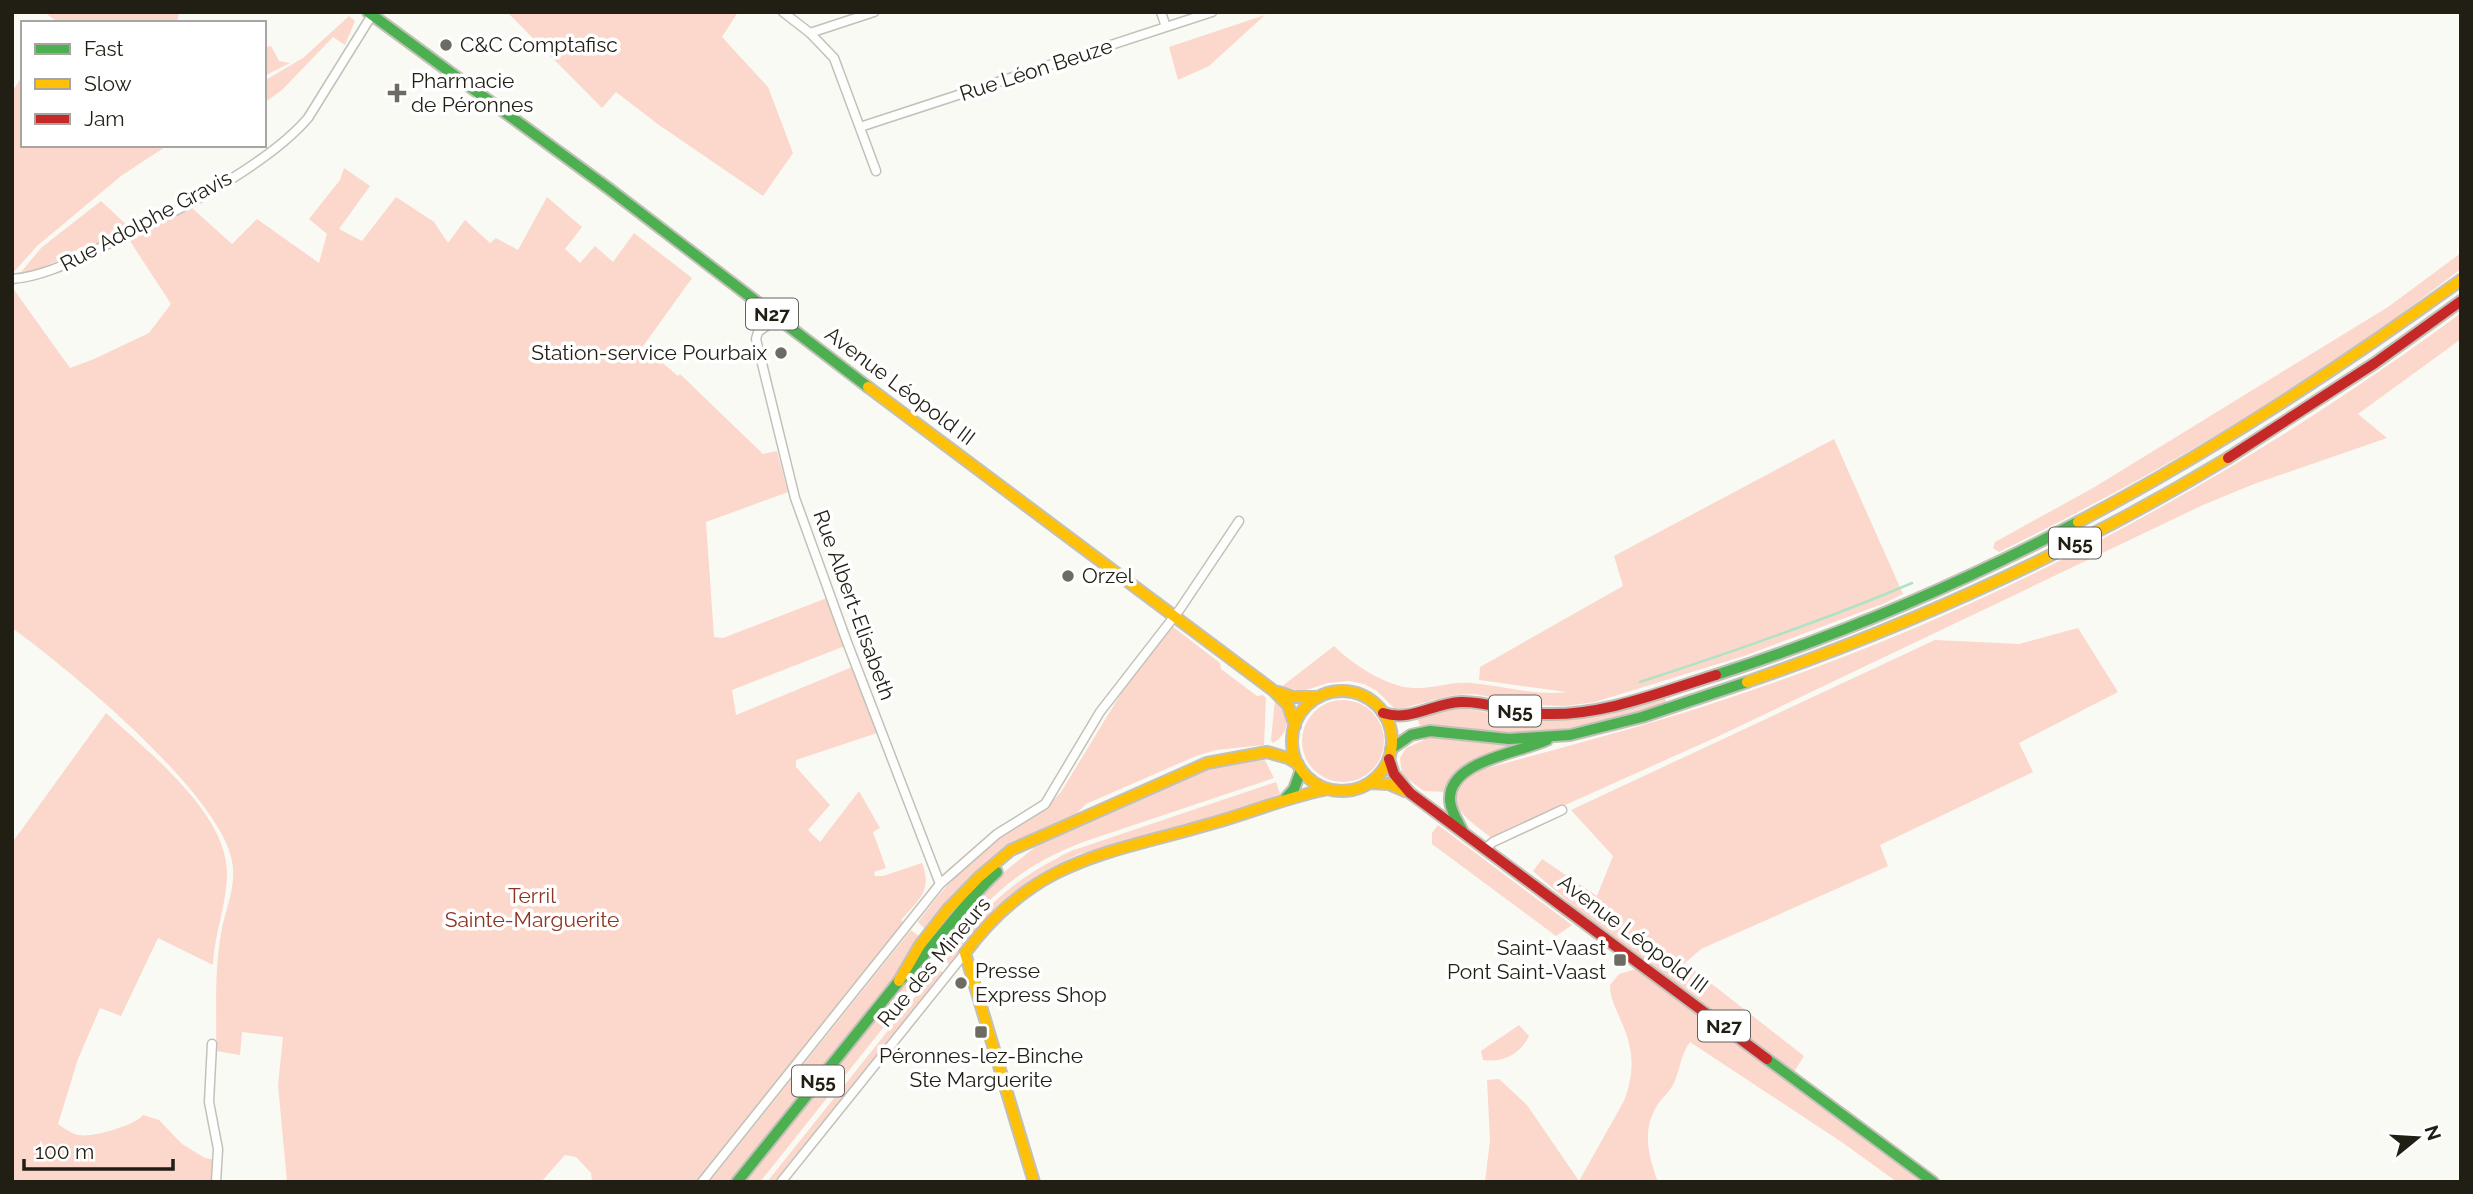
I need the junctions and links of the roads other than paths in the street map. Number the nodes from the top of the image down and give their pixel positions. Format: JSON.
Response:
{"nodes":[{"id":1,"x":783,"y":12,"type":"edge"},
{"id":2,"x":874,"y":12,"type":"edge"},
{"id":3,"x":1161,"y":12,"type":"edge"},
{"id":4,"x":1212,"y":12,"type":"edge"},
{"id":5,"x":370,"y":14,"type":"edge"},
{"id":6,"x":1166,"y":27,"type":"junction"},
{"id":7,"x":810,"y":33,"type":"junction"},
{"id":8,"x":860,"y":127,"type":"junction"},
{"id":9,"x":876,"y":171,"type":"dead end"},
{"id":10,"x":12,"y":279,"type":"edge"},
{"id":11,"x":2461,"y":280,"type":"edge"},
{"id":12,"x":2461,"y":301,"type":"edge"},
{"id":13,"x":759,"y":304,"type":"junction"},
{"id":14,"x":783,"y":323,"type":"junction"},
{"id":15,"x":758,"y":332,"type":"junction"},
{"id":16,"x":1239,"y":521,"type":"dead end"},
{"id":17,"x":1175,"y":616,"type":"junction"},
{"id":18,"x":1274,"y":691,"type":"junction"},
{"id":19,"x":1319,"y":697,"type":"junction"},
{"id":20,"x":1383,"y":713,"type":"junction"},
{"id":21,"x":1294,"y":729,"type":"junction"},
{"id":22,"x":1553,"y":737,"type":"junction"},
{"id":23,"x":1268,"y":752,"type":"junction"},
{"id":24,"x":1390,"y":754,"type":"junction"},
{"id":25,"x":1300,"y":767,"type":"junction"},
{"id":26,"x":1369,"y":783,"type":"junction"},
{"id":27,"x":1328,"y":789,"type":"junction"},
{"id":28,"x":1410,"y":793,"type":"junction"},
{"id":29,"x":1286,"y":798,"type":"junction"},
{"id":30,"x":1562,"y":810,"type":"dead end"},
{"id":31,"x":1463,"y":832,"type":"junction"},
{"id":32,"x":1485,"y":849,"type":"junction"},
{"id":33,"x":940,"y":884,"type":"junction"},
{"id":34,"x":965,"y":953,"type":"junction"},
{"id":35,"x":212,"y":1044,"type":"dead end"},
{"id":36,"x":216,"y":1182,"type":"edge"},
{"id":37,"x":702,"y":1182,"type":"edge"},
{"id":38,"x":737,"y":1182,"type":"edge"},
{"id":39,"x":781,"y":1182,"type":"edge"},
{"id":40,"x":1034,"y":1182,"type":"edge"},
{"id":41,"x":1933,"y":1182,"type":"edge"}],
"edges":[{"from":1,"to":7,"type":"street"},
{"from":2,"to":7,"type":"street"},
{"from":3,"to":6,"type":"street"},
{"from":4,"to":6,"type":"street","name":"Rue Léon Beuze"},
{"from":5,"to":10,"type":"street","name":"Rue Adolphe Gravis"},
{"from":5,"to":13,"type":"main road","name":"Avenue Léopold III","number":"N27"},
{"from":6,"to":8,"type":"street","name":"Rue Léon Beuze"},
{"from":7,"to":8,"type":"street"},
{"from":8,"to":9,"type":"street"},
{"from":11,"to":20,"type":"main road","number":"N55"},
{"from":12,"to":22,"type":"main road","number":"N55"},
{"from":13,"to":14,"type":"main road","name":"Avenue Léopold III","number":"N27"},
{"from":13,"to":15,"type":"street","name":"Rue Albert-Elisabeth"},
{"from":14,"to":15,"type":"street"},
{"from":14,"to":17,"type":"main road","name":"Avenue Léopold III","number":"N27"},
{"from":15,"to":33,"type":"street","name":"Rue Albert-Elisabeth"},
{"from":16,"to":17,"type":"street"},
{"from":17,"to":18,"type":"main road","name":"Avenue Léopold III","number":"N27"},
{"from":17,"to":33,"type":"street"},
{"from":18,"to":19,"type":"main road","name":"Avenue Léopold III","number":"N27"},
{"from":18,"to":21,"type":"main road","name":"Avenue Léopold III","number":"N27"},
{"from":19,"to":20,"type":"main road","number":"N27"},
{"from":19,"to":21,"type":"main road"},
{"from":20,"to":24,"type":"main road","number":"N27"},
{"from":21,"to":23,"type":"main road","number":"N55"},
{"from":21,"to":25,"type":"main road","number":"N27"},
{"from":22,"to":24,"type":"main road","number":"N55"},
{"from":22,"to":31,"type":"main road"},
{"from":23,"to":25,"type":"main road"},
{"from":23,"to":38,"type":"main road","number":"N55"},
{"from":24,"to":26,"type":"main road"},
{"from":24,"to":28,"type":"main road","name":"Avenue Léopold III","number":"N27"},
{"from":25,"to":27,"type":"main road"},
{"from":25,"to":29,"type":"main road"},
{"from":26,"to":27,"type":"main road","number":"N27"},
{"from":26,"to":28,"type":"main road","name":"Avenue Léopold III","number":"N27"},
{"from":27,"to":29,"type":"main road","name":"Rue des Mineurs"},
{"from":28,"to":31,"type":"main road","name":"Avenue Léopold III","number":"N27"},
{"from":29,"to":34,"type":"main road","name":"Rue des Mineurs"},
{"from":30,"to":32,"type":"street"},
{"from":31,"to":32,"type":"main road","name":"Avenue Léopold III","number":"N27"},
{"from":32,"to":41,"type":"main road","name":"Avenue Léopold III","number":"N27"},
{"from":33,"to":37,"type":"street"},
{"from":34,"to":39,"type":"street","name":"Rue des Mineurs"},
{"from":34,"to":40,"type":"main road"},
{"from":35,"to":36,"type":"street"}]}
